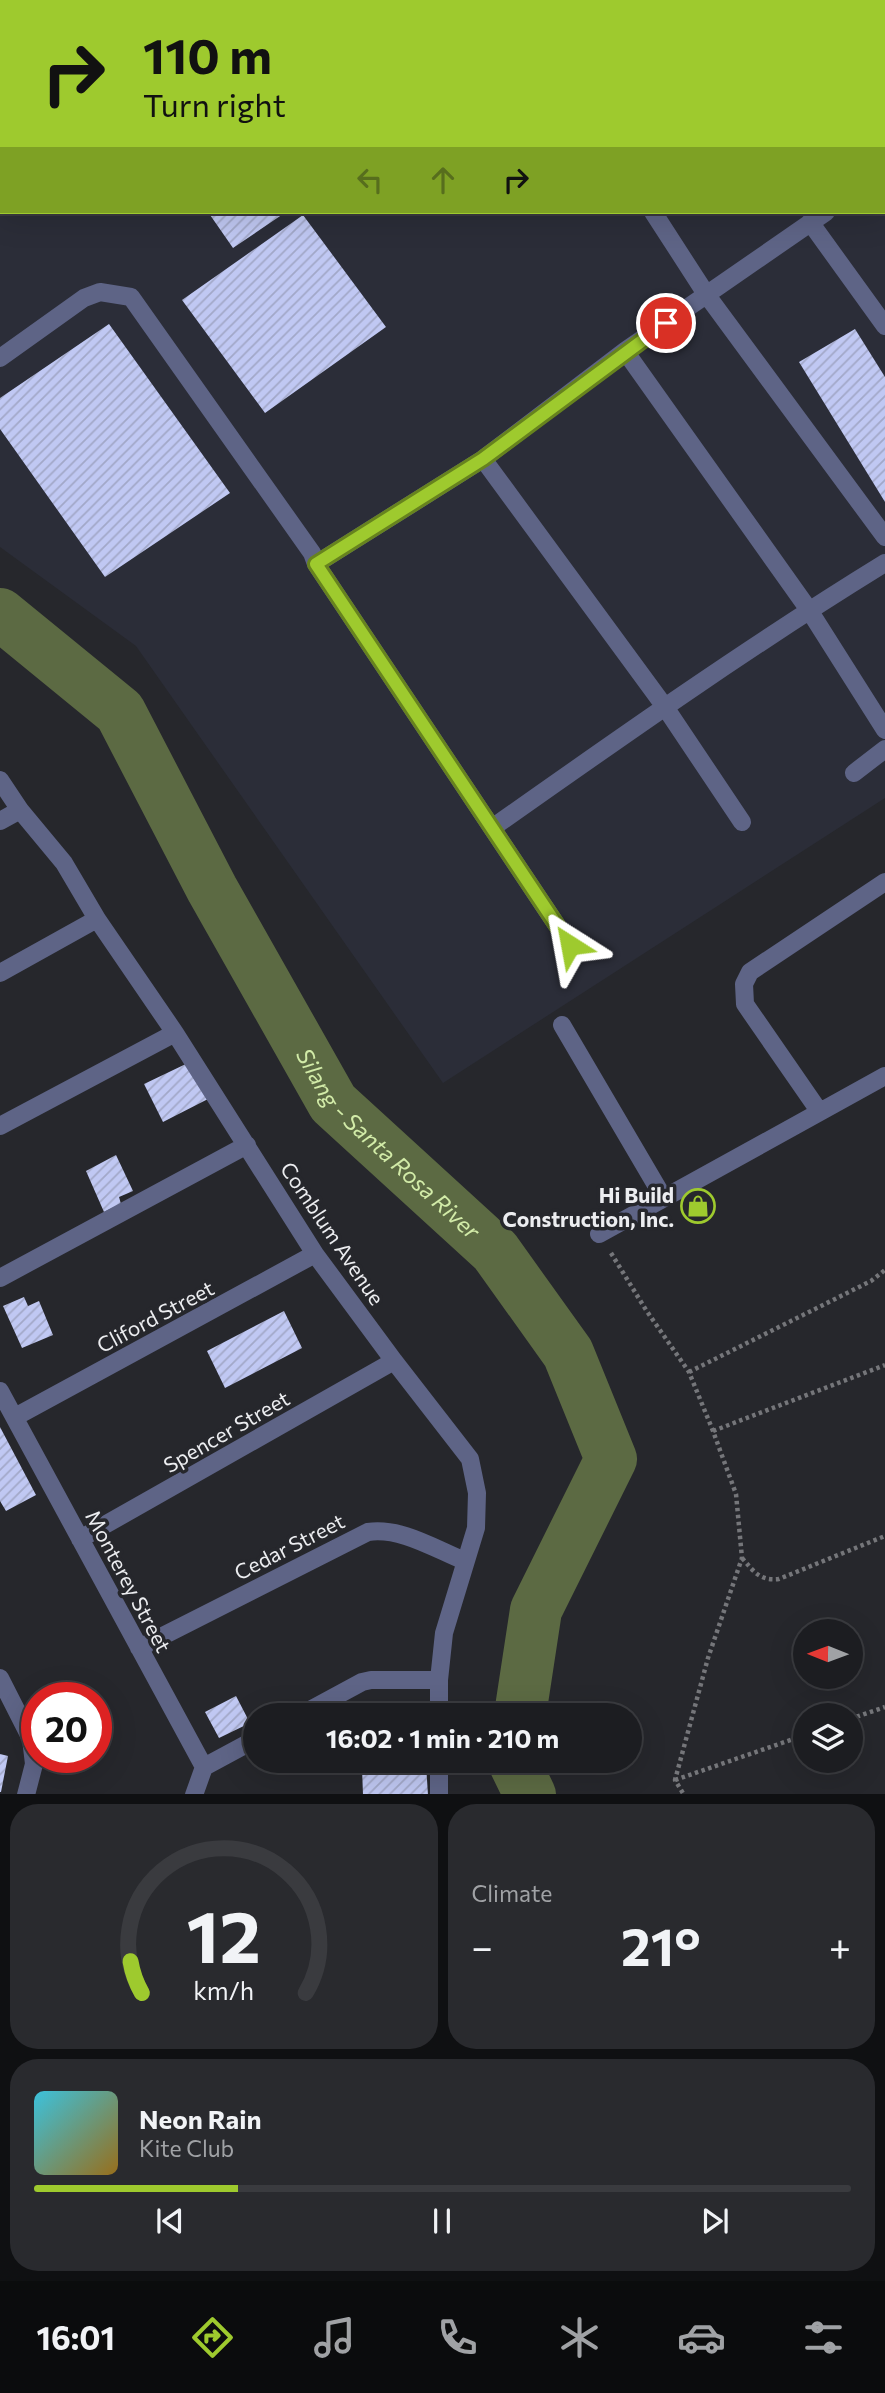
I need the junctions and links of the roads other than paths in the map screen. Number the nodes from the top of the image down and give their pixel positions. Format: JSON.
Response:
{"nodes":[{"id":1,"x":654,"y":214,"type":"edge"},
{"id":2,"x":823,"y":214,"type":"edge"},
{"id":3,"x":810,"y":222,"type":"junction"},
{"id":4,"x":706,"y":294,"type":"junction"},
{"id":5,"x":885,"y":326,"type":"edge"},
{"id":6,"x":625,"y":351,"type":"junction"},
{"id":7,"x":0,"y":358,"type":"edge"},
{"id":8,"x":483,"y":459,"type":"junction"},
{"id":9,"x":885,"y":537,"type":"edge"},
{"id":10,"x":885,"y":563,"type":"edge"},
{"id":11,"x":316,"y":564,"type":"junction"},
{"id":12,"x":809,"y":610,"type":"junction"},
{"id":13,"x":665,"y":707,"type":"junction"},
{"id":14,"x":885,"y":730,"type":"edge"},
{"id":15,"x":885,"y":749,"type":"edge"},
{"id":16,"x":854,"y":773,"type":"dead end"},
{"id":17,"x":0,"y":780,"type":"edge"},
{"id":18,"x":20,"y":810,"type":"junction"},
{"id":19,"x":0,"y":821,"type":"edge"},
{"id":20,"x":742,"y":822,"type":"dead end"},
{"id":21,"x":492,"y":828,"type":"junction"},
{"id":22,"x":885,"y":882,"type":"edge"},
{"id":23,"x":97,"y":919,"type":"junction"},
{"id":24,"x":570,"y":945,"type":"dead end"},
{"id":25,"x":0,"y":973,"type":"edge"},
{"id":26,"x":562,"y":1025,"type":"dead end"},
{"id":27,"x":175,"y":1033,"type":"junction"},
{"id":28,"x":885,"y":1076,"type":"edge"},
{"id":29,"x":819,"y":1111,"type":"junction"},
{"id":30,"x":0,"y":1126,"type":"edge"},
{"id":31,"x":247,"y":1144,"type":"junction"},
{"id":32,"x":663,"y":1197,"type":"junction"},
{"id":33,"x":599,"y":1234,"type":"road end"},
{"id":34,"x":315,"y":1254,"type":"junction"},
{"id":35,"x":0,"y":1278,"type":"edge"},
{"id":36,"x":394,"y":1362,"type":"junction"},
{"id":37,"x":0,"y":1391,"type":"edge"},
{"id":38,"x":15,"y":1417,"type":"junction"},
{"id":39,"x":80,"y":1539,"type":"junction"},
{"id":40,"x":465,"y":1561,"type":"junction"},
{"id":41,"x":139,"y":1648,"type":"junction"},
{"id":42,"x":0,"y":1678,"type":"edge"},
{"id":43,"x":439,"y":1681,"type":"junction"},
{"id":44,"x":323,"y":1703,"type":"edge"},
{"id":45,"x":439,"y":1703,"type":"edge"},
{"id":46,"x":243,"y":1746,"type":"edge"},
{"id":47,"x":204,"y":1767,"type":"junction"},
{"id":48,"x":439,"y":1773,"type":"edge"},
{"id":49,"x":26,"y":1794,"type":"edge"},
{"id":50,"x":194,"y":1794,"type":"edge"},
{"id":51,"x":439,"y":1794,"type":"edge"}],
"edges":[{"from":1,"to":4,"type":"street"},
{"from":2,"to":3,"type":"street"},
{"from":3,"to":4,"type":"street"},
{"from":3,"to":5,"type":"street"},
{"from":4,"to":6,"type":"street"},
{"from":4,"to":9,"type":"street"},
{"from":6,"to":8,"type":"street"},
{"from":6,"to":12,"type":"street"},
{"from":7,"to":11,"type":"street"},
{"from":8,"to":11,"type":"street"},
{"from":8,"to":13,"type":"street"},
{"from":10,"to":12,"type":"street"},
{"from":11,"to":21,"type":"street"},
{"from":12,"to":13,"type":"street"},
{"from":12,"to":14,"type":"street"},
{"from":13,"to":20,"type":"street"},
{"from":13,"to":21,"type":"street"},
{"from":15,"to":16,"type":"street"},
{"from":17,"to":18,"type":"street","name":"Comblum Avenue"},
{"from":18,"to":19,"type":"street"},
{"from":18,"to":23,"type":"street","name":"Comblum Avenue"},
{"from":21,"to":24,"type":"street"},
{"from":22,"to":29,"type":"street"},
{"from":23,"to":25,"type":"street"},
{"from":23,"to":27,"type":"street","name":"Comblum Avenue"},
{"from":26,"to":32,"type":"street"},
{"from":27,"to":30,"type":"street"},
{"from":27,"to":31,"type":"street","name":"Comblum Avenue"},
{"from":28,"to":29,"type":"street"},
{"from":29,"to":32,"type":"street"},
{"from":31,"to":34,"type":"street","name":"Comblum Avenue"},
{"from":31,"to":35,"type":"street"},
{"from":32,"to":33,"type":"street"},
{"from":34,"to":36,"type":"street","name":"Comblum Avenue"},
{"from":34,"to":38,"type":"street","name":"Cliford Street"},
{"from":36,"to":39,"type":"street","name":"Spencer Street"},
{"from":36,"to":40,"type":"street","name":"Comblum Avenue"},
{"from":37,"to":38,"type":"street","name":"Monterey Street"},
{"from":38,"to":39,"type":"street","name":"Monterey Street"},
{"from":39,"to":41,"type":"street","name":"Monterey Street"},
{"from":40,"to":41,"type":"street","name":"Cedar Street"},
{"from":40,"to":43,"type":"street","name":"Comblum Avenue"},
{"from":41,"to":47,"type":"street","name":"Monterey Street"},
{"from":42,"to":49,"type":"street"},
{"from":43,"to":44,"type":"street"},
{"from":43,"to":45,"type":"street","name":"Comblum Avenue"},
{"from":46,"to":47,"type":"street"},
{"from":47,"to":50,"type":"street"},
{"from":48,"to":51,"type":"street"}]}
